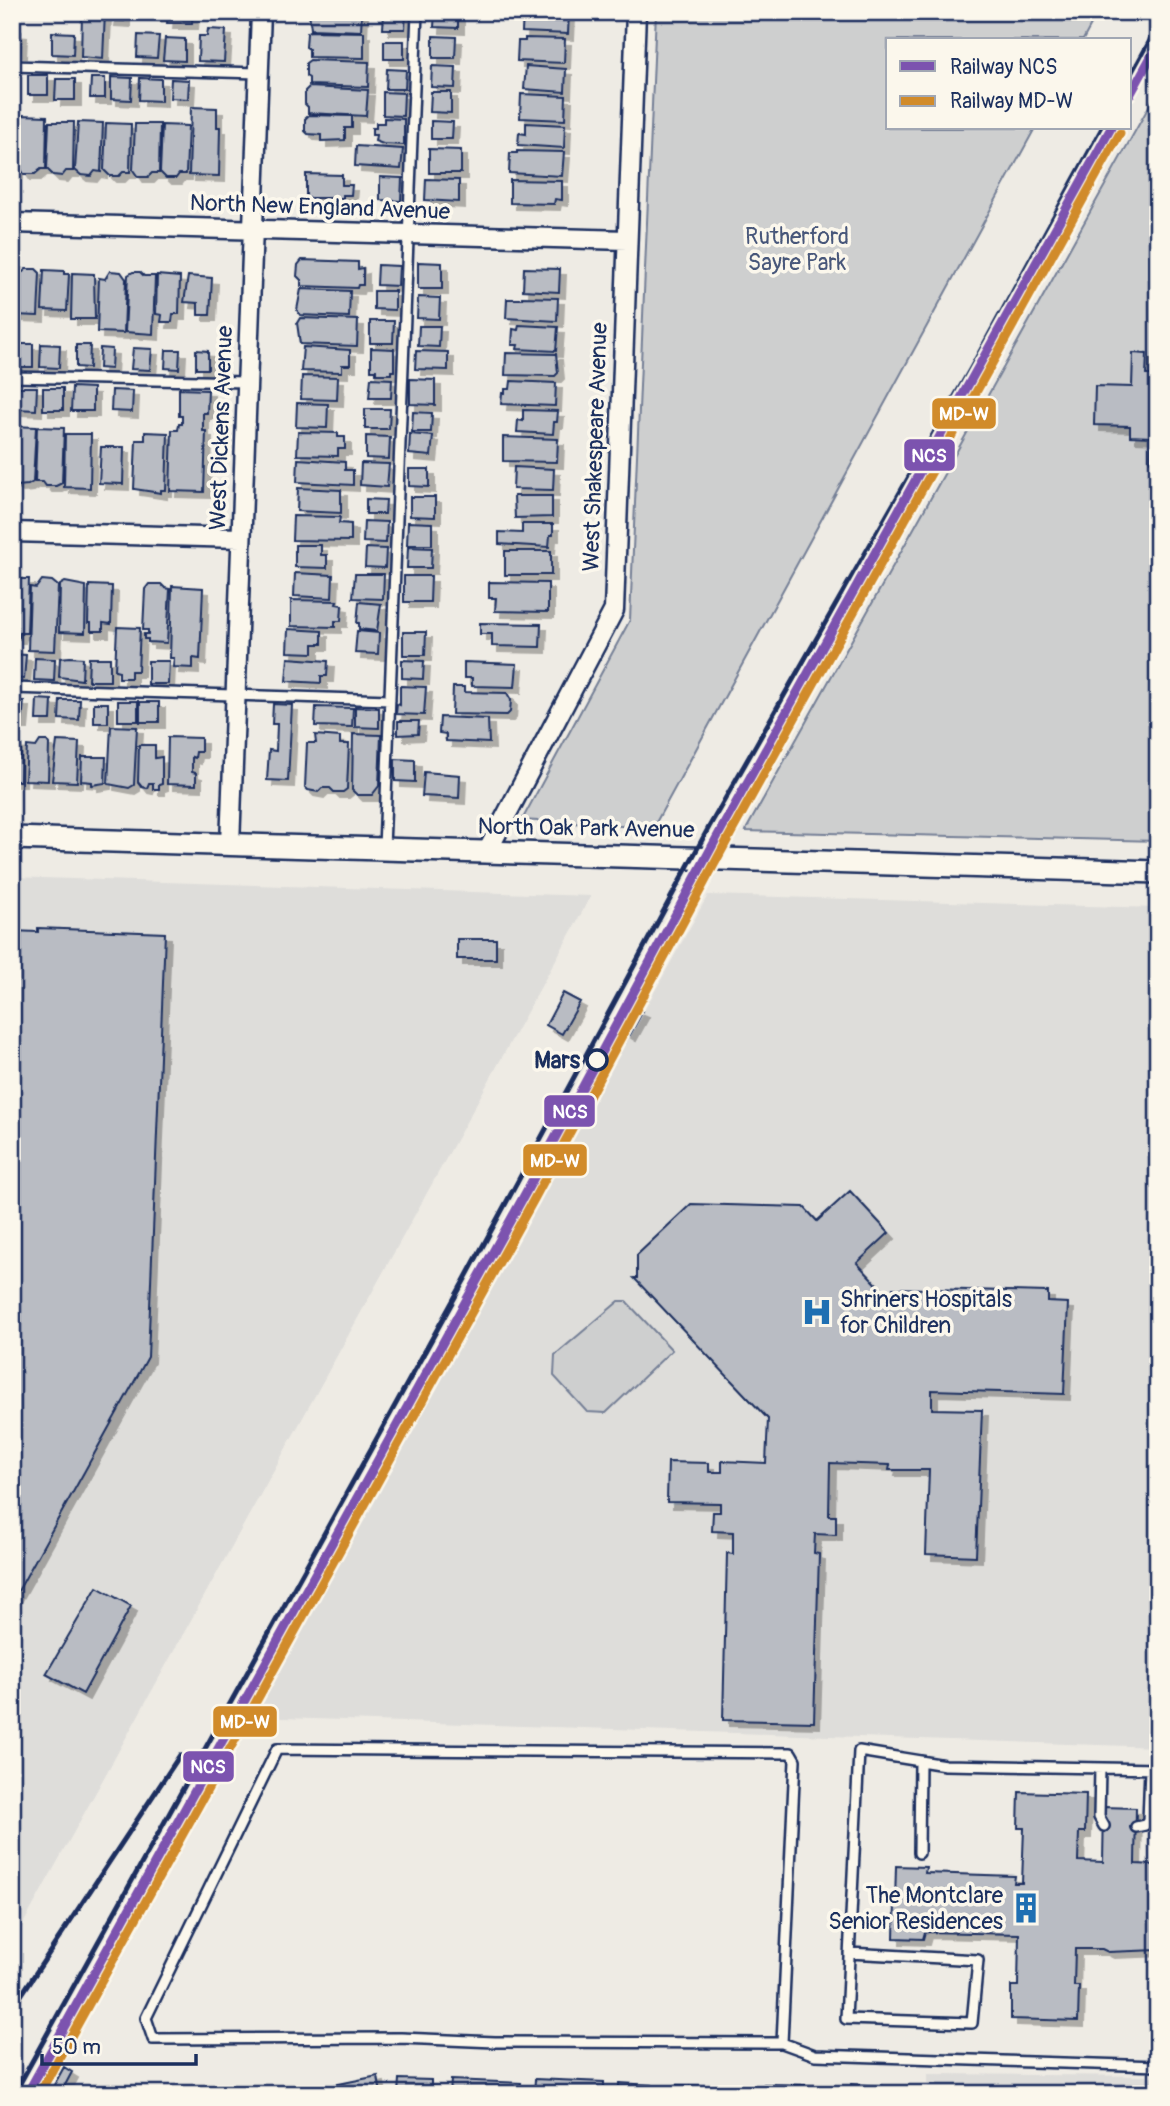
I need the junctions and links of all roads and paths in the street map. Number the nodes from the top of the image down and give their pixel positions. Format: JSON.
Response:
{"nodes":[{"id":1,"x":261,"y":12,"type":"edge"},
{"id":2,"x":417,"y":12,"type":"edge"},
{"id":3,"x":636,"y":12,"type":"edge"},
{"id":4,"x":12,"y":66,"type":"edge"},
{"id":5,"x":258,"y":73,"type":"junction"},
{"id":6,"x":12,"y":223,"type":"edge"},
{"id":7,"x":252,"y":230,"type":"junction"},
{"id":8,"x":408,"y":234,"type":"junction"},
{"id":9,"x":627,"y":240,"type":"junction"},
{"id":10,"x":12,"y":376,"type":"edge"},
{"id":11,"x":247,"y":383,"type":"junction"},
{"id":12,"x":12,"y":532,"type":"edge"},
{"id":13,"x":241,"y":538,"type":"junction"},
{"id":14,"x":12,"y":688,"type":"edge"},
{"id":15,"x":235,"y":695,"type":"junction"},
{"id":16,"x":390,"y":700,"type":"junction"},
{"id":17,"x":12,"y":838,"type":"edge"},
{"id":18,"x":230,"y":845,"type":"junction"},
{"id":19,"x":384,"y":849,"type":"junction"},
{"id":20,"x":486,"y":852,"type":"junction"},
{"id":21,"x":1158,"y":872,"type":"edge"},
{"id":22,"x":920,"y":1761,"type":"junction"},
{"id":23,"x":1100,"y":1768,"type":"junction"},
{"id":24,"x":1154,"y":1769,"type":"edge"},
{"id":25,"x":1104,"y":1826,"type":"dead end"},
{"id":26,"x":1136,"y":1827,"type":"dead end"},
{"id":27,"x":919,"y":1853,"type":"dead end"},
{"id":28,"x":849,"y":1953,"type":"junction"},
{"id":29,"x":782,"y":2043,"type":"junction"},
{"id":30,"x":1158,"y":2066,"type":"edge"}],
"edges":[{"from":1,"to":5,"type":"street","name":"West Dickens Avenue"},
{"from":2,"to":8,"type":"lane"},
{"from":3,"to":9,"type":"street","name":"West Shakespeare Avenue"},
{"from":4,"to":5,"type":"lane"},
{"from":5,"to":7,"type":"street","name":"West Dickens Avenue"},
{"from":6,"to":7,"type":"street","name":"North New England Avenue"},
{"from":7,"to":8,"type":"street","name":"North New England Avenue"},
{"from":7,"to":11,"type":"street","name":"West Dickens Avenue"},
{"from":8,"to":9,"type":"street","name":"North New England Avenue"},
{"from":8,"to":16,"type":"lane"},
{"from":9,"to":20,"type":"street","name":"West Shakespeare Avenue"},
{"from":10,"to":11,"type":"lane"},
{"from":11,"to":13,"type":"street","name":"West Dickens Avenue"},
{"from":12,"to":13,"type":"street"},
{"from":13,"to":15,"type":"street","name":"West Dickens Avenue"},
{"from":14,"to":15,"type":"lane"},
{"from":15,"to":16,"type":"lane"},
{"from":15,"to":18,"type":"street","name":"West Dickens Avenue"},
{"from":16,"to":19,"type":"lane"},
{"from":17,"to":18,"type":"street","name":"North Oak Park Avenue"},
{"from":18,"to":19,"type":"street","name":"North Oak Park Avenue"},
{"from":19,"to":20,"type":"street","name":"North Oak Park Avenue"},
{"from":20,"to":21,"type":"street","name":"North Oak Park Avenue"},
{"from":22,"to":23,"type":"lane"},
{"from":22,"to":27,"type":"lane"},
{"from":22,"to":28,"type":"lane"},
{"from":23,"to":24,"type":"lane"},
{"from":23,"to":25,"type":"lane"},
{"from":24,"to":26,"type":"lane"},
{"from":28,"to":28,"type":"lane"},
{"from":29,"to":29,"type":"lane"},
{"from":29,"to":30,"type":"lane"}]}
